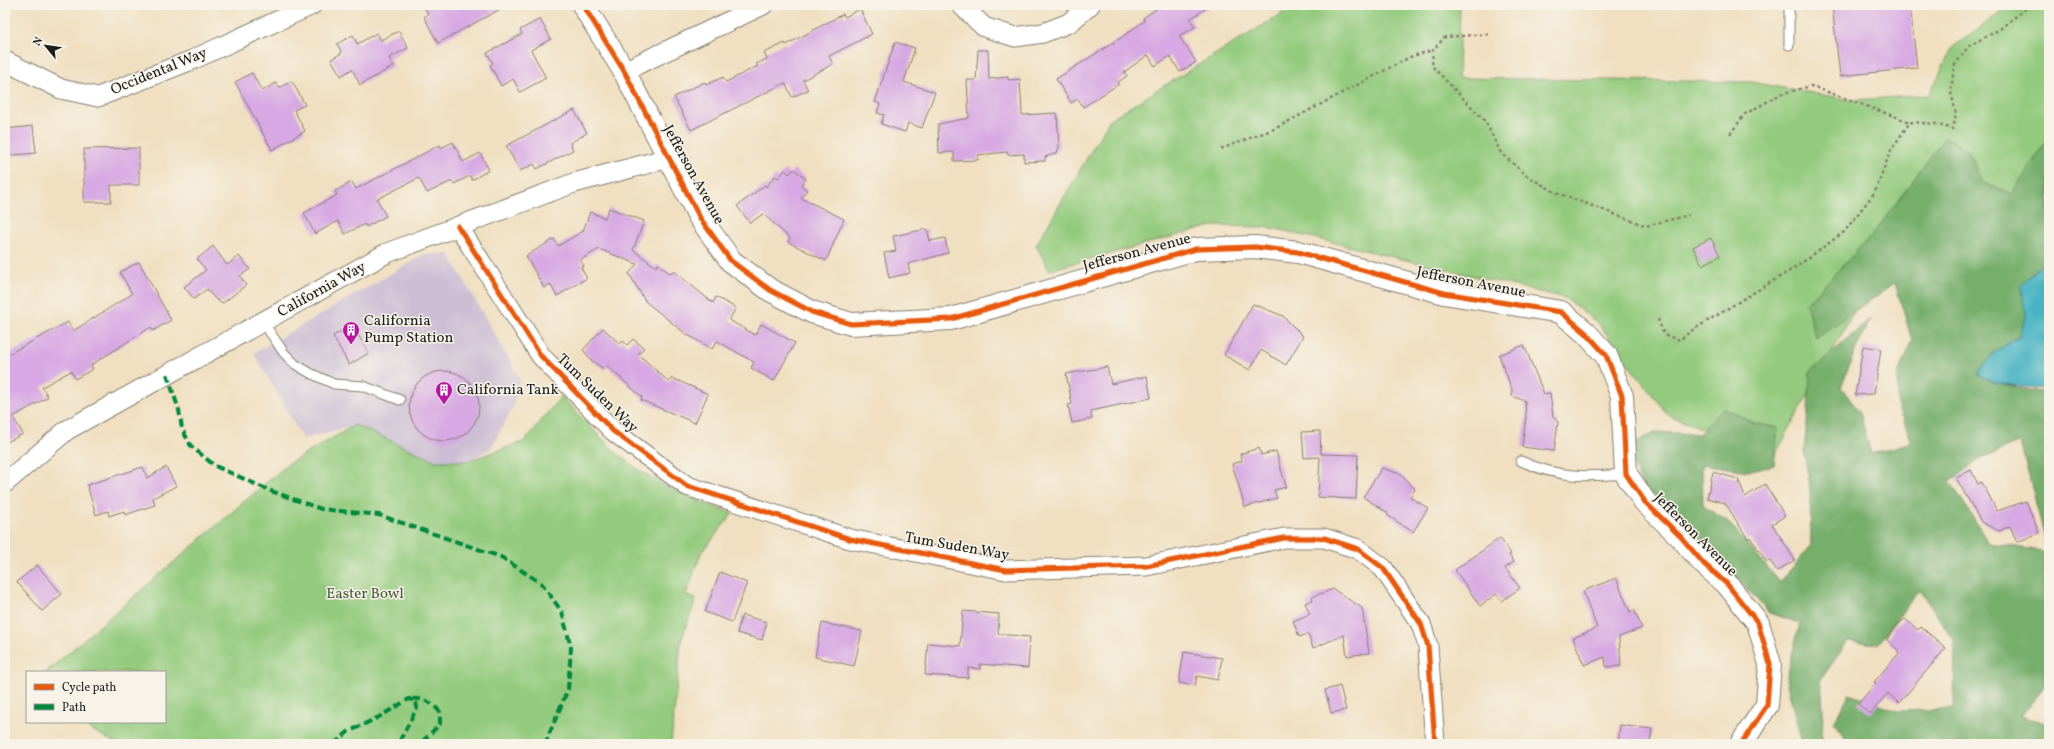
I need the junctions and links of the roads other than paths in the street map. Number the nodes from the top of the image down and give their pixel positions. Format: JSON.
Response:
{"nodes":[{"id":1,"x":312,"y":5,"type":"edge"},
{"id":2,"x":583,"y":5,"type":"edge"},
{"id":3,"x":763,"y":5,"type":"edge"},
{"id":4,"x":961,"y":5,"type":"edge"},
{"id":5,"x":1090,"y":5,"type":"edge"},
{"id":6,"x":1789,"y":5,"type":"edge"},
{"id":7,"x":1789,"y":45,"type":"dead end"},
{"id":8,"x":5,"y":61,"type":"edge"},
{"id":9,"x":624,"y":71,"type":"junction"},
{"id":10,"x":669,"y":158,"type":"junction"},
{"id":11,"x":458,"y":226,"type":"junction"},
{"id":12,"x":263,"y":322,"type":"junction"},
{"id":13,"x":400,"y":400,"type":"dead end"},
{"id":14,"x":1521,"y":461,"type":"dead end"},
{"id":15,"x":1626,"y":474,"type":"junction"},
{"id":16,"x":5,"y":482,"type":"edge"},
{"id":17,"x":1435,"y":744,"type":"edge"},
{"id":18,"x":1741,"y":744,"type":"edge"}],
"edges":[{"from":1,"to":8,"type":"street","name":"Occidental Way"},
{"from":2,"to":9,"type":"street","name":"Jefferson Avenue"},
{"from":3,"to":9,"type":"street"},
{"from":4,"to":5,"type":"street"},
{"from":6,"to":7,"type":"lane"},
{"from":9,"to":10,"type":"street","name":"Jefferson Avenue"},
{"from":10,"to":11,"type":"street","name":"California Way"},
{"from":10,"to":15,"type":"street","name":"Jefferson Avenue"},
{"from":11,"to":12,"type":"street","name":"California Way"},
{"from":11,"to":17,"type":"street","name":"Tum Suden Way"},
{"from":12,"to":13,"type":"lane"},
{"from":12,"to":16,"type":"street","name":"California Way"},
{"from":14,"to":15,"type":"lane"},
{"from":15,"to":18,"type":"street","name":"Jefferson Avenue"}]}
